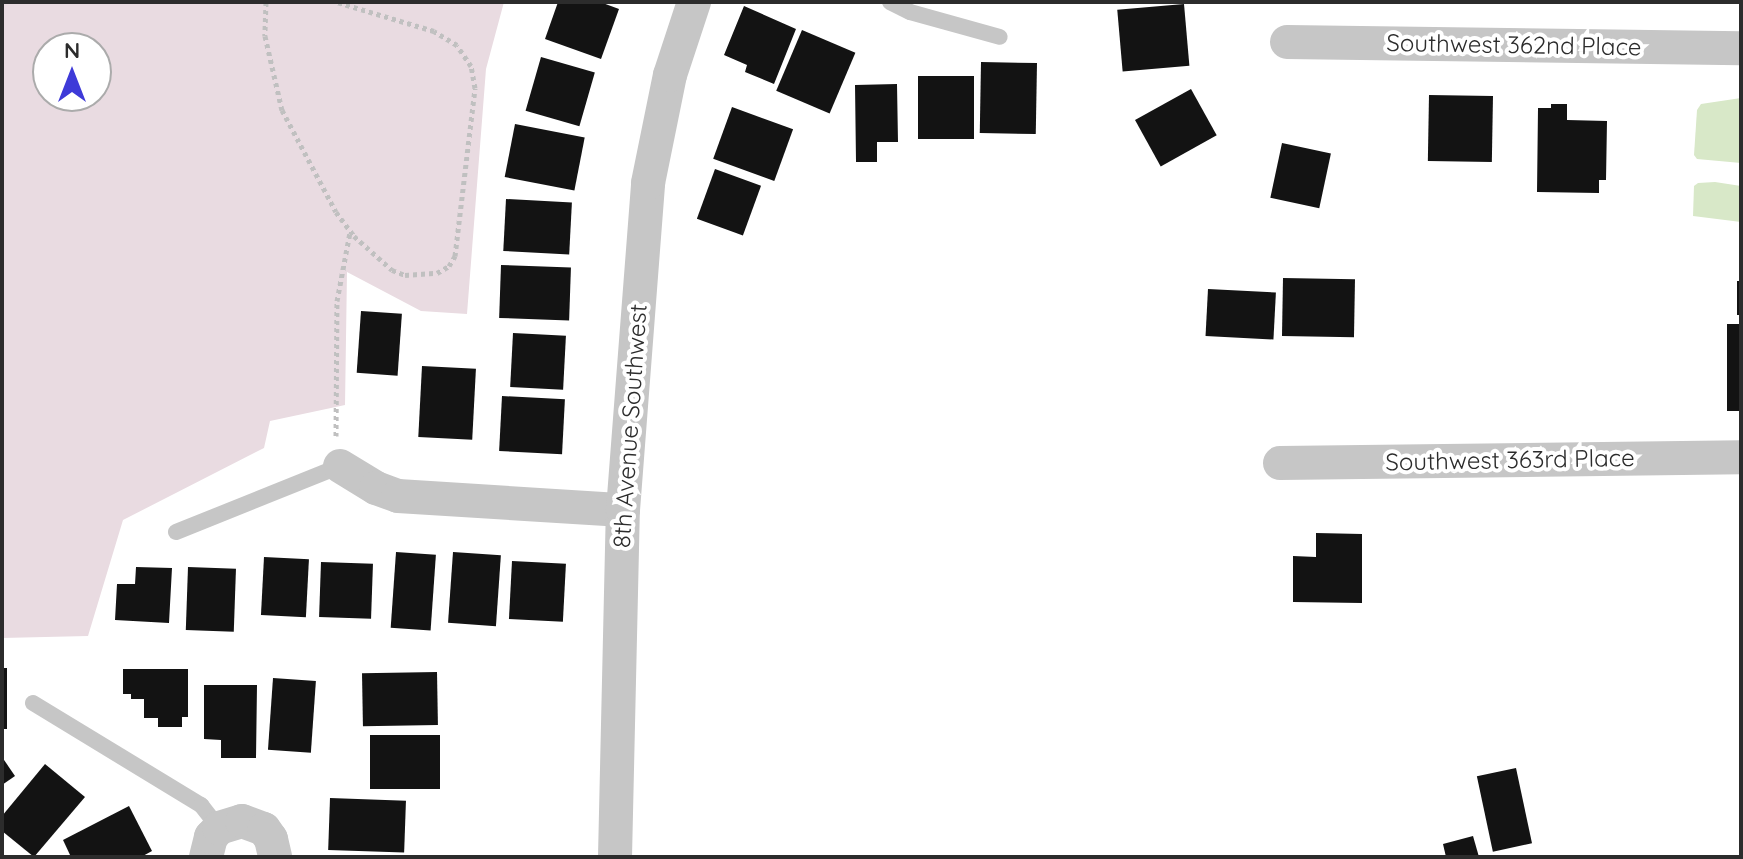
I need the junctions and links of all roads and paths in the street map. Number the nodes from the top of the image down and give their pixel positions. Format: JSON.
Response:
{"nodes":[{"id":1,"x":266,"y":2,"type":"edge"},
{"id":2,"x":337,"y":2,"type":"edge"},
{"id":3,"x":694,"y":2,"type":"edge"},
{"id":4,"x":890,"y":2,"type":"edge"},
{"id":5,"x":1000,"y":37,"type":"dead end"},
{"id":6,"x":1287,"y":42,"type":"dead end"},
{"id":7,"x":1741,"y":48,"type":"edge"},
{"id":8,"x":350,"y":231,"type":"junction"},
{"id":9,"x":1741,"y":457,"type":"edge"},
{"id":10,"x":1280,"y":463,"type":"dead end"},
{"id":11,"x":340,"y":466,"type":"junction"},
{"id":12,"x":623,"y":510,"type":"junction"},
{"id":13,"x":176,"y":532,"type":"dead end"},
{"id":14,"x":33,"y":703,"type":"dead end"},
{"id":15,"x":213,"y":842,"type":"edge"},
{"id":16,"x":275,"y":857,"type":"edge"},
{"id":17,"x":615,"y":857,"type":"edge"}],
"edges":[{"from":1,"to":8,"type":"path"},
{"from":2,"to":8,"type":"path"},
{"from":3,"to":12,"type":"street","name":"8th Avenue Southwest"},
{"from":4,"to":5,"type":"lane"},
{"from":6,"to":7,"type":"street","name":"Southwest 362nd Place"},
{"from":8,"to":11,"type":"path"},
{"from":9,"to":10,"type":"street","name":"Southwest 363rd Place"},
{"from":11,"to":12,"type":"street"},
{"from":11,"to":13,"type":"lane"},
{"from":12,"to":17,"type":"street","name":"8th Avenue Southwest"},
{"from":14,"to":15,"type":"lane"},
{"from":15,"to":16,"type":"street"}]}
